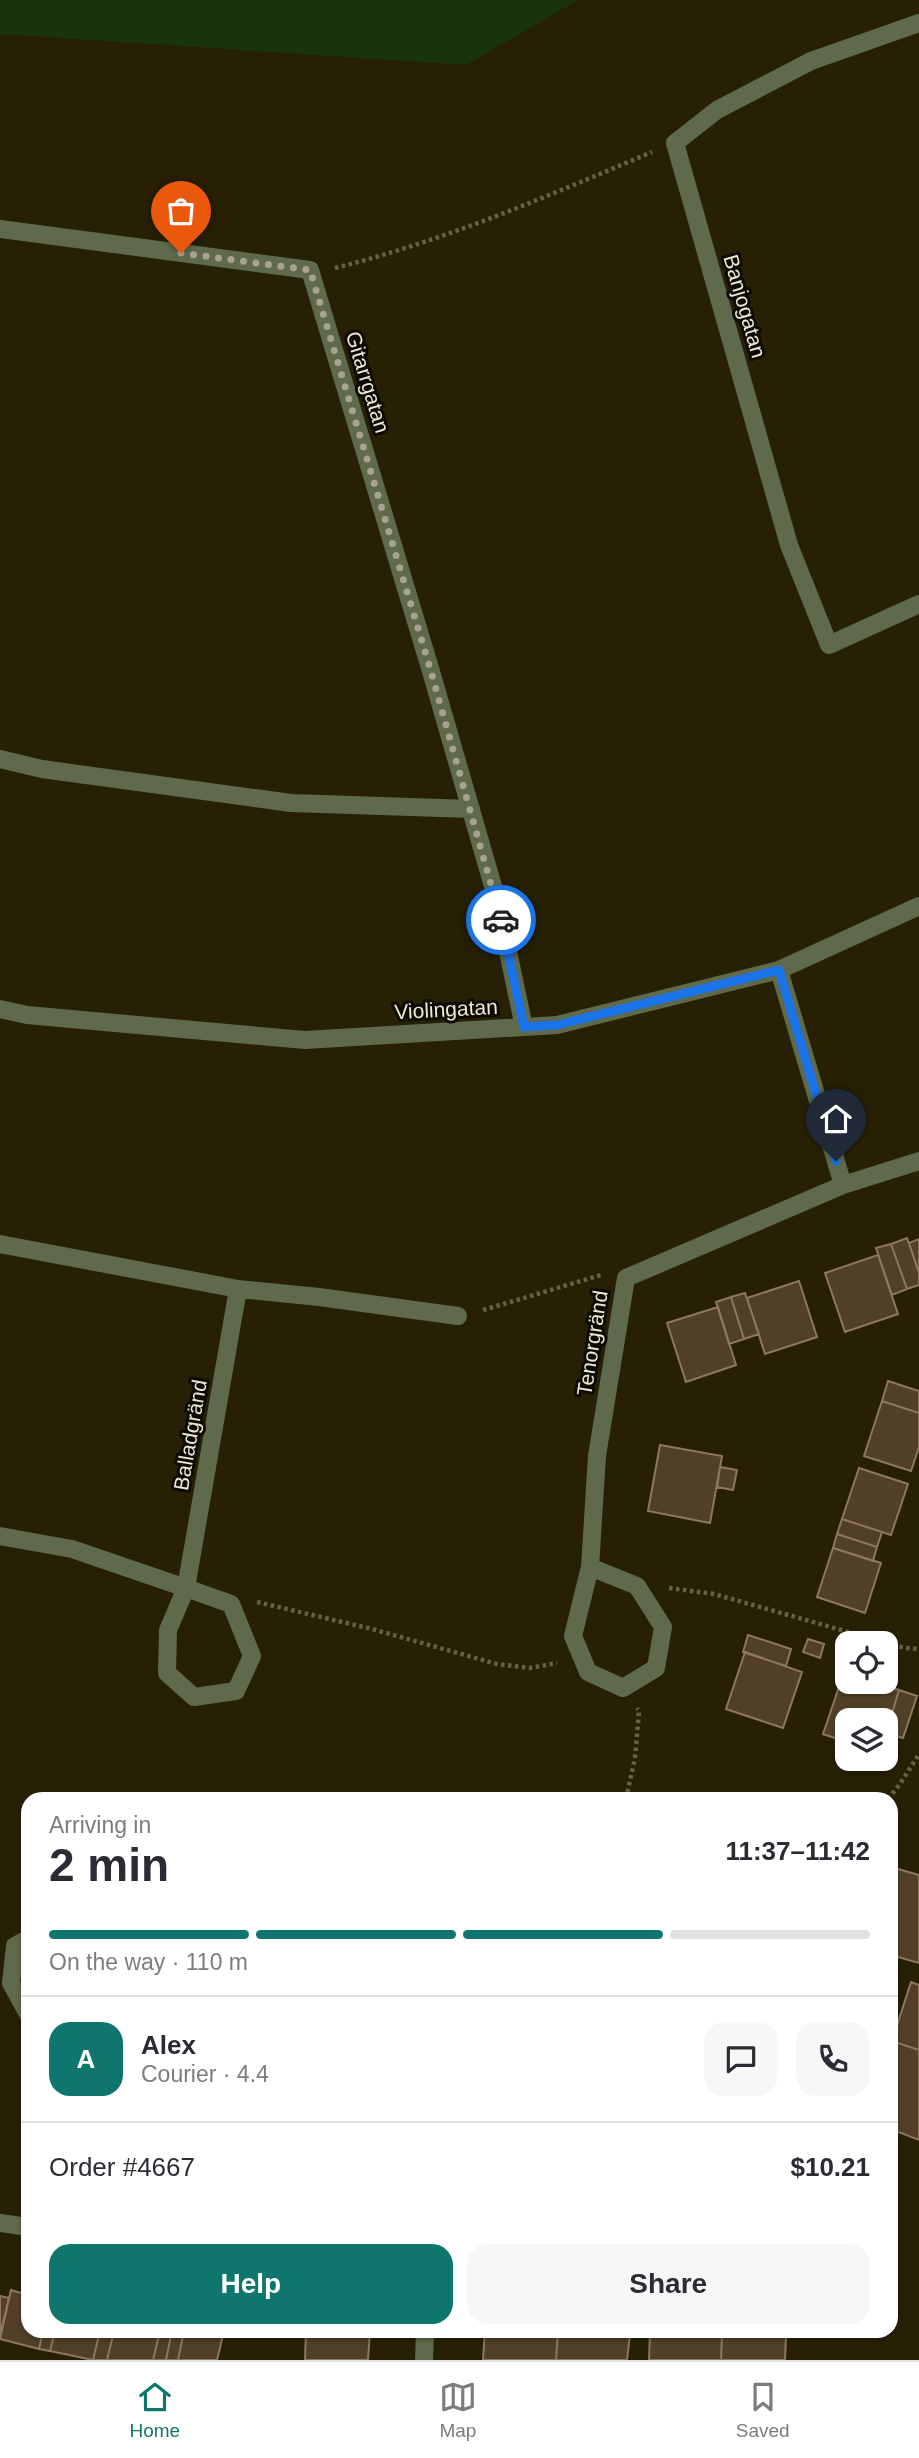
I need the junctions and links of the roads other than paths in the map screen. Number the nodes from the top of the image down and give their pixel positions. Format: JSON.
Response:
{"nodes":[{"id":1,"x":919,"y":23,"type":"edge"},
{"id":2,"x":0,"y":229,"type":"edge"},
{"id":3,"x":919,"y":604,"type":"edge"},
{"id":4,"x":0,"y":760,"type":"edge"},
{"id":5,"x":471,"y":809,"type":"junction"},
{"id":6,"x":919,"y":906,"type":"edge"},
{"id":7,"x":779,"y":970,"type":"junction"},
{"id":8,"x":0,"y":1009,"type":"edge"},
{"id":9,"x":524,"y":1027,"type":"junction"},
{"id":10,"x":919,"y":1161,"type":"edge"},
{"id":11,"x":843,"y":1185,"type":"junction"},
{"id":12,"x":0,"y":1244,"type":"edge"},
{"id":13,"x":238,"y":1289,"type":"junction"},
{"id":14,"x":458,"y":1316,"type":"road end"},
{"id":15,"x":0,"y":1536,"type":"edge"},
{"id":16,"x":590,"y":1567,"type":"junction"},
{"id":17,"x":186,"y":1588,"type":"junction"},
{"id":18,"x":21,"y":1943,"type":"edge"},
{"id":19,"x":21,"y":2001,"type":"edge"},
{"id":20,"x":0,"y":2223,"type":"edge"},
{"id":21,"x":21,"y":2226,"type":"edge"},
{"id":22,"x":425,"y":2338,"type":"edge"},
{"id":23,"x":424,"y":2360,"type":"edge"}],
"edges":[{"from":1,"to":3,"type":"street","name":"Banjogatan"},
{"from":2,"to":5,"type":"street","name":"Gitarrgatan"},
{"from":4,"to":5,"type":"street"},
{"from":5,"to":9,"type":"street","name":"Gitarrgatan"},
{"from":6,"to":7,"type":"street","name":"Violingatan"},
{"from":7,"to":9,"type":"street","name":"Violingatan"},
{"from":7,"to":11,"type":"street"},
{"from":8,"to":9,"type":"street","name":"Violingatan"},
{"from":10,"to":11,"type":"street","name":"Tenorgränd"},
{"from":11,"to":16,"type":"street","name":"Tenorgränd"},
{"from":12,"to":13,"type":"street"},
{"from":13,"to":14,"type":"street"},
{"from":13,"to":17,"type":"street","name":"Balladgränd"},
{"from":15,"to":17,"type":"street"},
{"from":16,"to":16,"type":"street","name":"Tenorgränd"},
{"from":17,"to":17,"type":"street","name":"Balladgränd"},
{"from":18,"to":19,"type":"street"},
{"from":20,"to":21,"type":"street"},
{"from":22,"to":23,"type":"street"}]}
